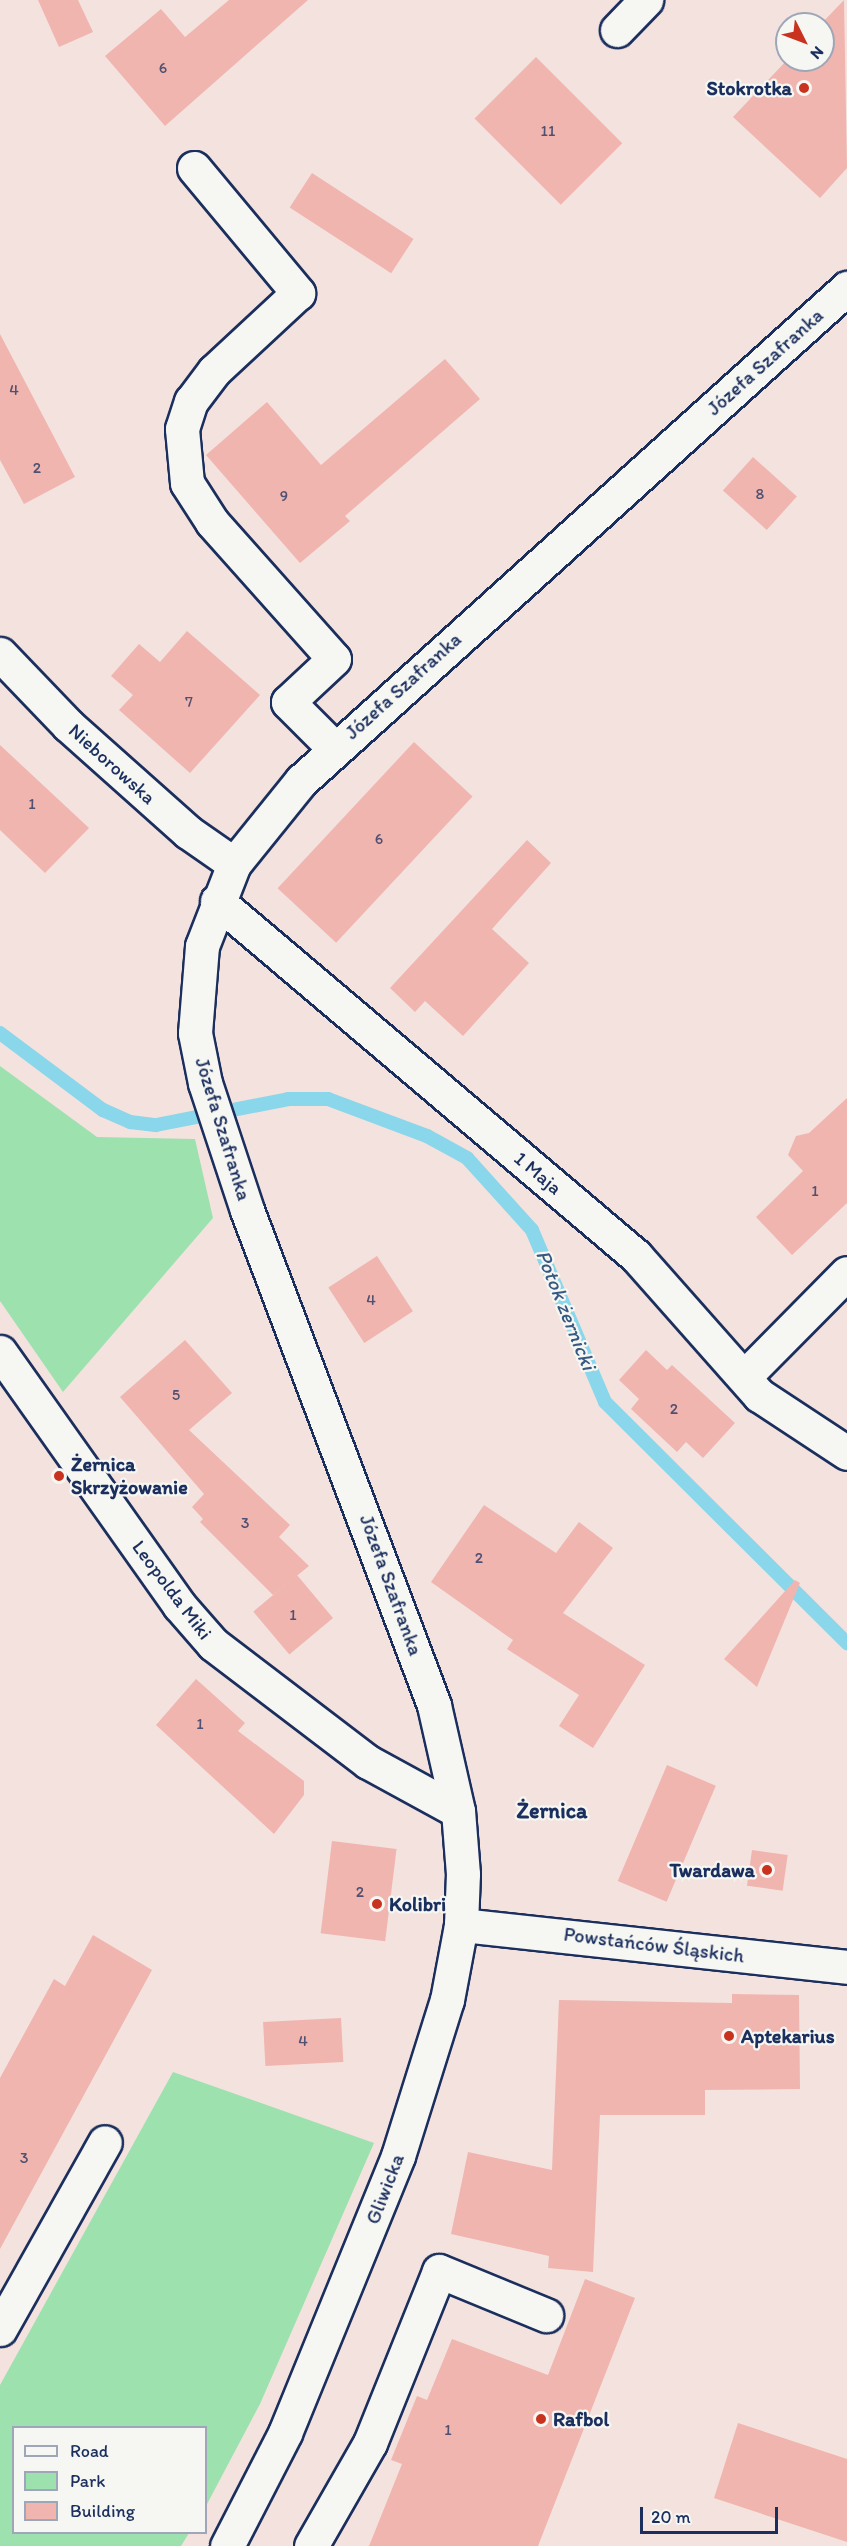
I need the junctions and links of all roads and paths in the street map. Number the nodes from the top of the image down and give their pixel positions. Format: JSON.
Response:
{"nodes":[{"id":1,"x":646,"y":0,"type":"edge"},
{"id":2,"x":617,"y":30,"type":"dead end"},
{"id":3,"x":194,"y":168,"type":"dead end"},
{"id":4,"x":847,"y":288,"type":"edge"},
{"id":5,"x":0,"y":654,"type":"edge"},
{"id":6,"x":334,"y":748,"type":"junction"},
{"id":7,"x":234,"y":864,"type":"junction"},
{"id":8,"x":218,"y":901,"type":"junction"},
{"id":9,"x":847,"y":1274,"type":"edge"},
{"id":10,"x":0,"y":1352,"type":"edge"},
{"id":11,"x":744,"y":1377,"type":"junction"},
{"id":12,"x":847,"y":1453,"type":"edge"},
{"id":13,"x":458,"y":1811,"type":"junction"},
{"id":14,"x":461,"y":1925,"type":"junction"},
{"id":15,"x":847,"y":1967,"type":"edge"},
{"id":16,"x":105,"y":2142,"type":"dead end"},
{"id":17,"x":546,"y":2315,"type":"dead end"},
{"id":18,"x":0,"y":2329,"type":"edge"},
{"id":19,"x":227,"y":2546,"type":"edge"},
{"id":20,"x":311,"y":2546,"type":"edge"}],
"edges":[{"from":1,"to":2,"type":"street"},
{"from":3,"to":6,"type":"street"},
{"from":4,"to":6,"type":"street","name":"Józefa Szafranka"},
{"from":5,"to":7,"type":"street","name":"Nieborowska"},
{"from":6,"to":7,"type":"street","name":"Józefa Szafranka"},
{"from":7,"to":8,"type":"street","name":"Józefa Szafranka"},
{"from":8,"to":11,"type":"street","name":"1 Maja"},
{"from":8,"to":13,"type":"street","name":"Józefa Szafranka"},
{"from":9,"to":11,"type":"street"},
{"from":10,"to":13,"type":"street","name":"Leopolda Miki"},
{"from":11,"to":12,"type":"street","name":"1 Maja"},
{"from":13,"to":14,"type":"street","name":"Gliwicka"},
{"from":14,"to":15,"type":"street","name":"Powstańców Śląskich"},
{"from":14,"to":19,"type":"street","name":"Gliwicka"},
{"from":16,"to":18,"type":"street"},
{"from":17,"to":20,"type":"street"}]}
